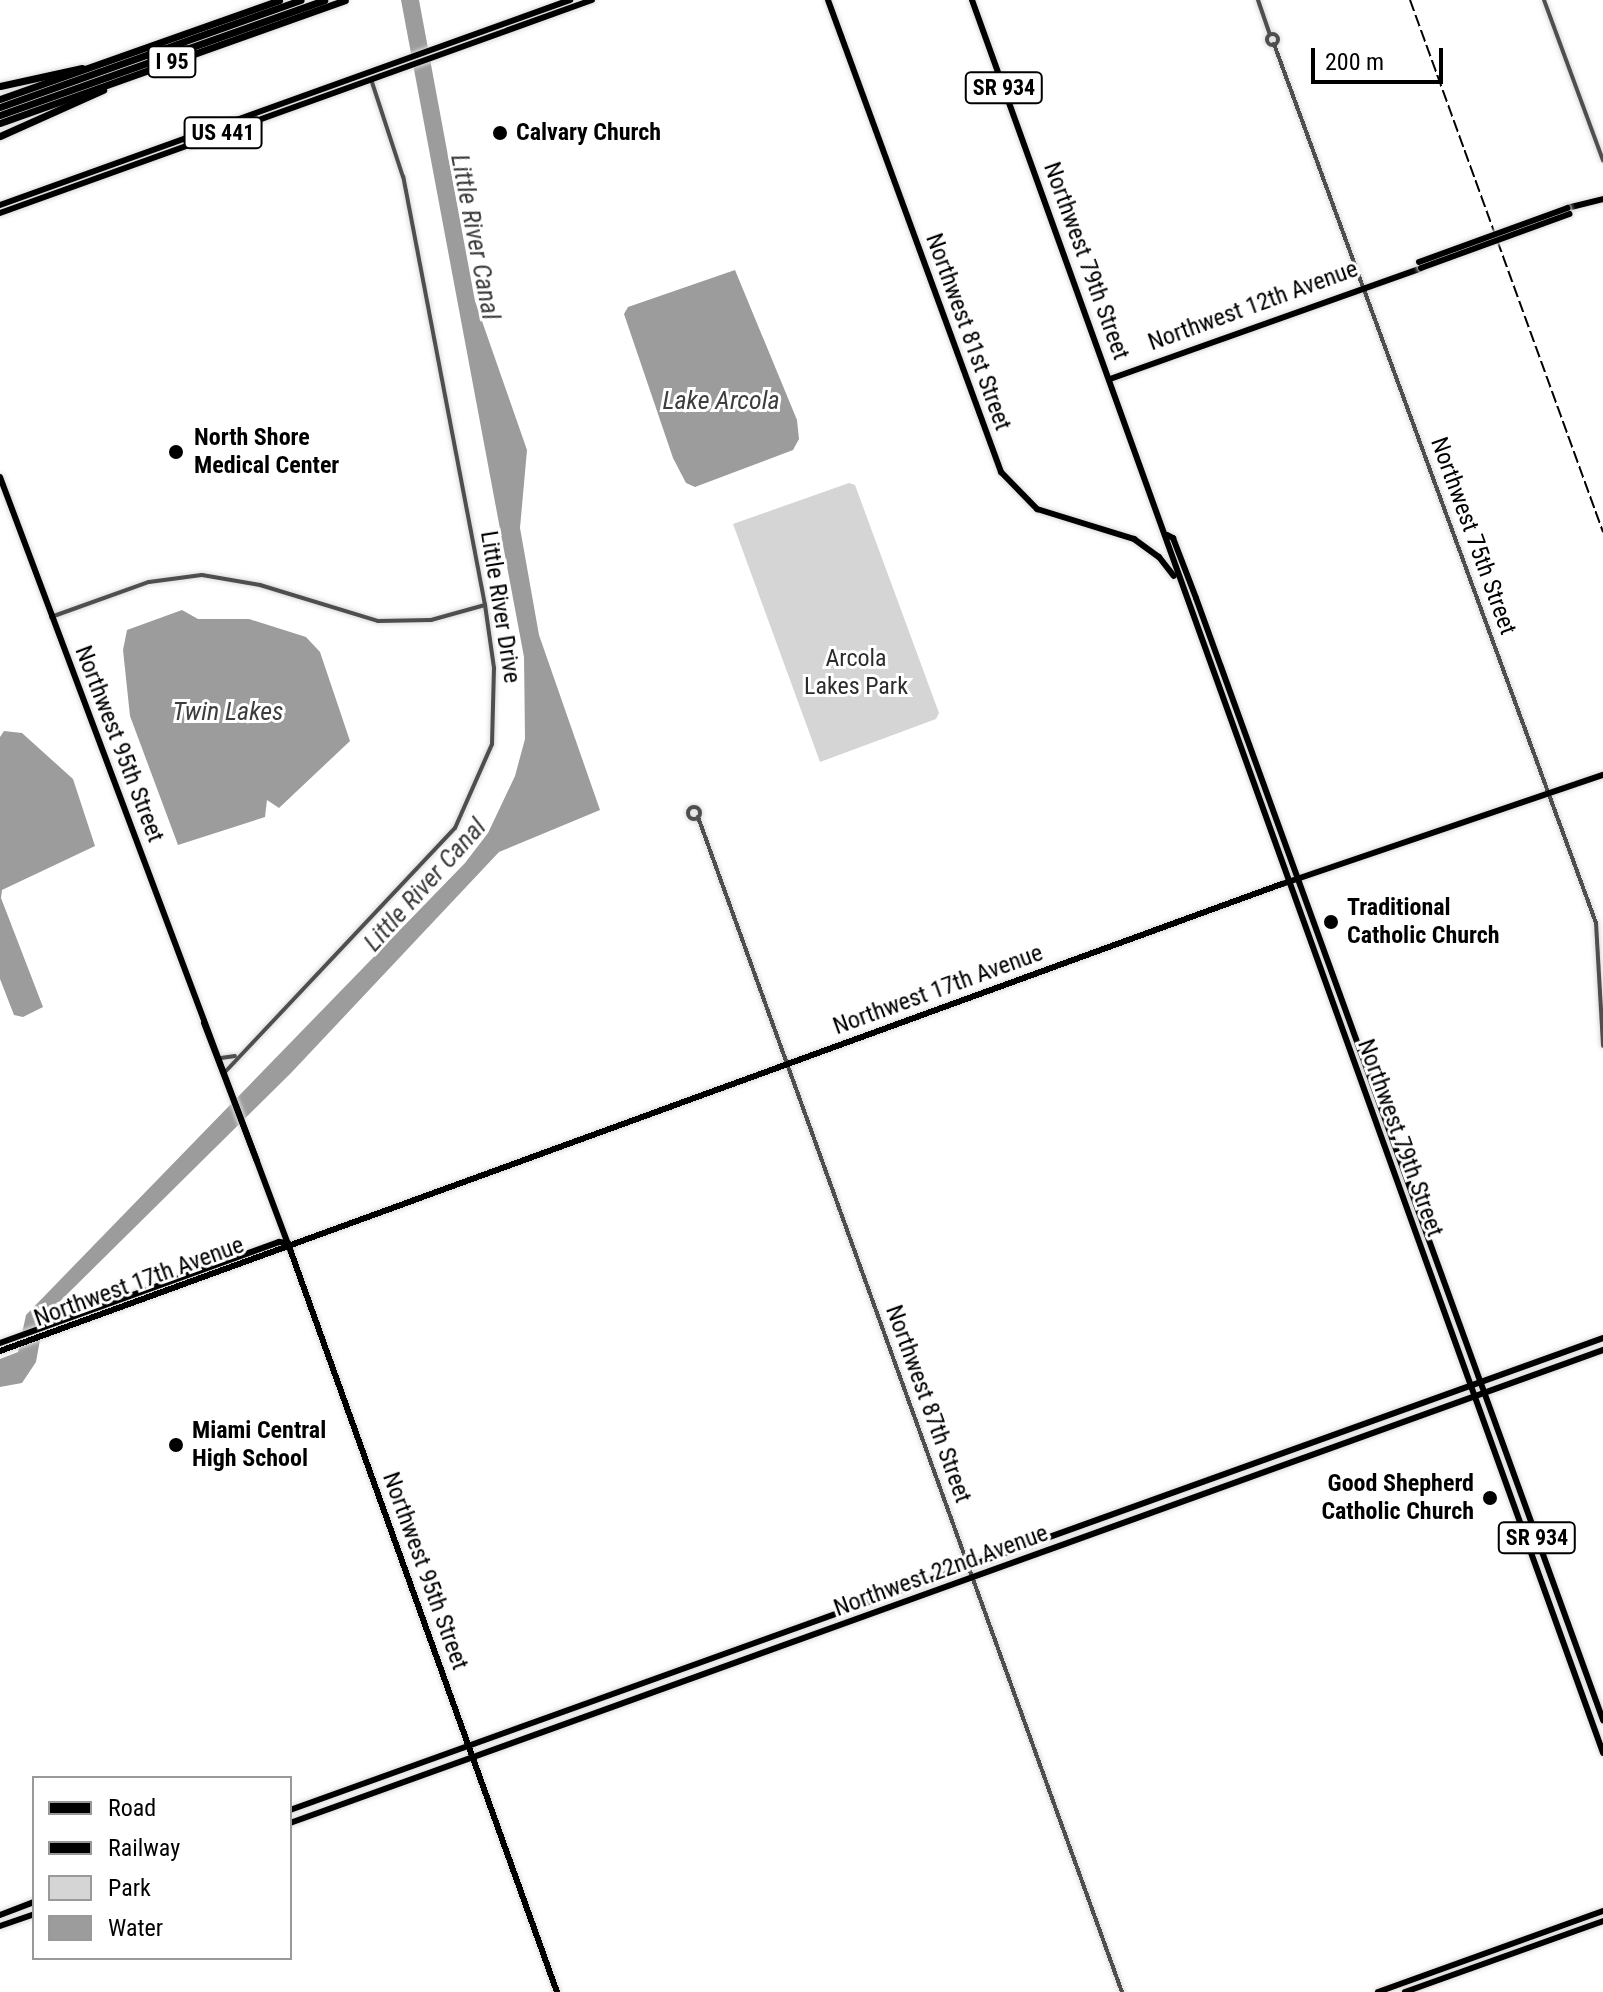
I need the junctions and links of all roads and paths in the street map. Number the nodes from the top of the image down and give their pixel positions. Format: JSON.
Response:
{"nodes":[{"id":1,"x":279,"y":0,"type":"edge"},
{"id":2,"x":300,"y":0,"type":"edge"},
{"id":3,"x":324,"y":0,"type":"edge"},
{"id":4,"x":345,"y":0,"type":"edge"},
{"id":5,"x":570,"y":0,"type":"edge"},
{"id":6,"x":592,"y":0,"type":"edge"},
{"id":7,"x":828,"y":0,"type":"edge"},
{"id":8,"x":972,"y":0,"type":"edge"},
{"id":9,"x":1258,"y":0,"type":"edge"},
{"id":10,"x":1544,"y":0,"type":"edge"},
{"id":11,"x":580,"y":2,"type":"edge"},
{"id":12,"x":430,"y":54,"type":"junction"},
{"id":13,"x":84,"y":68,"type":"junction"},
{"id":14,"x":370,"y":76,"type":"junction"},
{"id":15,"x":111,"y":84,"type":"junction"},
{"id":16,"x":0,"y":86,"type":"edge"},
{"id":17,"x":0,"y":99,"type":"edge"},
{"id":18,"x":0,"y":107,"type":"edge"},
{"id":19,"x":0,"y":115,"type":"edge"},
{"id":20,"x":0,"y":123,"type":"edge"},
{"id":21,"x":0,"y":136,"type":"edge"},
{"id":22,"x":1603,"y":160,"type":"edge"},
{"id":23,"x":69,"y":180,"type":"junction"},
{"id":24,"x":47,"y":197,"type":"junction"},
{"id":25,"x":1603,"y":199,"type":"edge"},
{"id":26,"x":0,"y":209,"type":"edge"},
{"id":27,"x":1363,"y":286,"type":"junction"},
{"id":28,"x":1110,"y":379,"type":"junction"},
{"id":29,"x":0,"y":477,"type":"edge"},
{"id":30,"x":1167,"y":535,"type":"junction"},
{"id":31,"x":1179,"y":583,"type":"junction"},
{"id":32,"x":485,"y":605,"type":"junction"},
{"id":33,"x":51,"y":617,"type":"junction"},
{"id":34,"x":1603,"y":775,"type":"edge"},
{"id":35,"x":1548,"y":793,"type":"junction"},
{"id":36,"x":696,"y":818,"type":"dead end"},
{"id":37,"x":1298,"y":879,"type":"junction"},
{"id":38,"x":1288,"y":882,"type":"junction"},
{"id":39,"x":204,"y":1023,"type":"junction"},
{"id":40,"x":1603,"y":1046,"type":"edge"},
{"id":41,"x":237,"y":1055,"type":"junction"},
{"id":42,"x":221,"y":1058,"type":"junction"},
{"id":43,"x":786,"y":1064,"type":"junction"},
{"id":44,"x":226,"y":1071,"type":"junction"},
{"id":45,"x":233,"y":1099,"type":"junction"},
{"id":46,"x":1411,"y":1190,"type":"junction"},
{"id":47,"x":1400,"y":1194,"type":"junction"},
{"id":48,"x":288,"y":1243,"type":"junction"},
{"id":49,"x":199,"y":1271,"type":"junction"},
{"id":50,"x":188,"y":1275,"type":"junction"},
{"id":51,"x":205,"y":1277,"type":"junction"},
{"id":52,"x":173,"y":1288,"type":"junction"},
{"id":53,"x":140,"y":1296,"type":"junction"},
{"id":54,"x":1460,"y":1328,"type":"junction"},
{"id":55,"x":1451,"y":1332,"type":"junction"},
{"id":56,"x":1603,"y":1338,"type":"edge"},
{"id":57,"x":0,"y":1343,"type":"edge"},
{"id":58,"x":1603,"y":1350,"type":"edge"},
{"id":59,"x":0,"y":1351,"type":"edge"},
{"id":60,"x":1480,"y":1383,"type":"junction"},
{"id":61,"x":1470,"y":1386,"type":"junction"},
{"id":62,"x":1484,"y":1393,"type":"junction"},
{"id":63,"x":1474,"y":1396,"type":"junction"},
{"id":64,"x":1494,"y":1452,"type":"junction"},
{"id":65,"x":1514,"y":1476,"type":"junction"},
{"id":66,"x":968,"y":1568,"type":"junction"},
{"id":67,"x":1551,"y":1576,"type":"junction"},
{"id":68,"x":972,"y":1578,"type":"junction"},
{"id":69,"x":1540,"y":1580,"type":"junction"},
{"id":70,"x":1597,"y":1703,"type":"junction"},
{"id":71,"x":1586,"y":1707,"type":"junction"},
{"id":72,"x":1603,"y":1720,"type":"edge"},
{"id":73,"x":468,"y":1747,"type":"junction"},
{"id":74,"x":1603,"y":1753,"type":"edge"},
{"id":75,"x":472,"y":1758,"type":"junction"},
{"id":76,"x":292,"y":1809,"type":"edge"},
{"id":77,"x":292,"y":1822,"type":"edge"},
{"id":78,"x":32,"y":1903,"type":"edge"},
{"id":79,"x":1603,"y":1911,"type":"edge"},
{"id":80,"x":0,"y":1915,"type":"edge"},
{"id":81,"x":32,"y":1915,"type":"edge"},
{"id":82,"x":1603,"y":1921,"type":"edge"},
{"id":83,"x":1574,"y":1922,"type":"junction"},
{"id":84,"x":0,"y":1926,"type":"edge"},
{"id":85,"x":1532,"y":1936,"type":"junction"},
{"id":86,"x":1543,"y":1942,"type":"junction"},
{"id":87,"x":1521,"y":1950,"type":"junction"},
{"id":88,"x":1455,"y":1964,"type":"junction"},
{"id":89,"x":1444,"y":1968,"type":"junction"},
{"id":90,"x":1450,"y":1976,"type":"junction"},
{"id":91,"x":1407,"y":1981,"type":"junction"},
{"id":92,"x":1414,"y":1989,"type":"junction"},
{"id":93,"x":557,"y":1992,"type":"edge"},
{"id":94,"x":1122,"y":1992,"type":"edge"},
{"id":95,"x":1378,"y":1992,"type":"edge"},
{"id":96,"x":1404,"y":1992,"type":"edge"}],
"edges":[{"from":1,"to":13,"type":"highway","number":"I 95"},
{"from":2,"to":18,"type":"highway"},
{"from":3,"to":19,"type":"highway"},
{"from":4,"to":15,"type":"highway","number":"I 95"},
{"from":5,"to":12,"type":"main road","number":"US 441"},
{"from":6,"to":11,"type":"main road","number":"US 441"},
{"from":7,"to":31,"type":"main road","name":"Northwest 81st Street","number":"SR 934"},
{"from":8,"to":28,"type":"main road","name":"Northwest 79th Street","number":"SR 934"},
{"from":9,"to":27,"type":"street","name":"Northwest 75th Street"},
{"from":10,"to":22,"type":"street"},
{"from":11,"to":12,"type":"main road","number":"US 441"},
{"from":12,"to":14,"type":"main road","number":"US 441"},
{"from":13,"to":16,"type":"highway"},
{"from":13,"to":17,"type":"highway","number":"I 95"},
{"from":14,"to":23,"type":"main road","number":"US 441"},
{"from":14,"to":24,"type":"main road","number":"US 441"},
{"from":14,"to":32,"type":"street","name":"Little River Drive"},
{"from":15,"to":20,"type":"highway","number":"I 95"},
{"from":15,"to":21,"type":"highway"},
{"from":23,"to":24,"type":"main road"},
{"from":23,"to":26,"type":"main road","number":"US 441"},
{"from":24,"to":26,"type":"main road","number":"US 441"},
{"from":25,"to":27,"type":"main road","name":"Northwest 12th Avenue","bridge":true},
{"from":27,"to":28,"type":"main road","name":"Northwest 12th Avenue"},
{"from":27,"to":35,"type":"street","name":"Northwest 75th Street"},
{"from":28,"to":30,"type":"main road","name":"Northwest 79th Street","number":"SR 934"},
{"from":29,"to":33,"type":"main road","name":"Northwest 95th Street"},
{"from":30,"to":31,"type":"main road","name":"Northwest 79th Street"},
{"from":30,"to":37,"type":"main road","name":"Northwest 79th Street","number":"SR 934"},
{"from":31,"to":38,"type":"main road","name":"Northwest 79th Street","number":"SR 934"},
{"from":32,"to":33,"type":"street"},
{"from":32,"to":41,"type":"street","name":"Little River Drive"},
{"from":33,"to":39,"type":"main road","name":"Northwest 95th Street"},
{"from":34,"to":35,"type":"main road","name":"Northwest 17th Avenue"},
{"from":35,"to":37,"type":"main road","name":"Northwest 17th Avenue"},
{"from":35,"to":40,"type":"street","name":"Northwest 75th Street"},
{"from":36,"to":43,"type":"street","name":"Northwest 87th Street"},
{"from":37,"to":38,"type":"main road","name":"Northwest 17th Avenue"},
{"from":37,"to":46,"type":"main road","name":"Northwest 79th Street","number":"SR 934"},
{"from":38,"to":43,"type":"main road","name":"Northwest 17th Avenue"},
{"from":38,"to":47,"type":"main road","name":"Northwest 79th Street","number":"SR 934"},
{"from":39,"to":42,"type":"main road","name":"Northwest 95th Street"},
{"from":39,"to":45,"type":"main road","name":"Northwest 95th Street"},
{"from":41,"to":42,"type":"street"},
{"from":41,"to":44,"type":"street","name":"Little River Drive"},
{"from":42,"to":44,"type":"main road","name":"Northwest 95th Street"},
{"from":43,"to":48,"type":"main road","name":"Northwest 17th Avenue"},
{"from":43,"to":66,"type":"street","name":"Northwest 87th Street"},
{"from":44,"to":45,"type":"main road","name":"Northwest 95th Street"},
{"from":45,"to":48,"type":"main road","name":"Northwest 95th Street"},
{"from":46,"to":47,"type":"main road"},
{"from":46,"to":54,"type":"main road","name":"Northwest 79th Street","number":"SR 934"},
{"from":47,"to":55,"type":"main road","name":"Northwest 79th Street","number":"SR 934"},
{"from":48,"to":49,"type":"main road","name":"Northwest 17th Avenue"},
{"from":48,"to":51,"type":"main road","name":"Northwest 17th Avenue"},
{"from":48,"to":73,"type":"main road","name":"Northwest 95th Street"},
{"from":49,"to":50,"type":"main road","name":"Northwest 17th Avenue"},
{"from":49,"to":51,"type":"main road"},
{"from":50,"to":52,"type":"main road"},
{"from":50,"to":53,"type":"main road","name":"Northwest 17th Avenue"},
{"from":51,"to":52,"type":"main road","name":"Northwest 17th Avenue"},
{"from":52,"to":53,"type":"main road","name":"Northwest 17th Avenue"},
{"from":53,"to":57,"type":"main road","name":"Northwest 17th Avenue"},
{"from":53,"to":59,"type":"main road","name":"Northwest 17th Avenue"},
{"from":54,"to":55,"type":"main road"},
{"from":54,"to":60,"type":"main road","name":"Northwest 79th Street","number":"SR 934"},
{"from":55,"to":61,"type":"main road","name":"Northwest 79th Street","number":"SR 934"},
{"from":56,"to":60,"type":"main road","name":"Northwest 22nd Avenue"},
{"from":58,"to":62,"type":"main road","name":"Northwest 22nd Avenue"},
{"from":60,"to":61,"type":"main road","name":"Northwest 22nd Avenue"},
{"from":60,"to":62,"type":"main road","name":"Northwest 79th Street","number":"SR 934"},
{"from":61,"to":63,"type":"main road","name":"Northwest 79th Street","number":"SR 934"},
{"from":61,"to":66,"type":"main road","name":"Northwest 22nd Avenue"},
{"from":62,"to":63,"type":"main road","name":"Northwest 22nd Avenue"},
{"from":62,"to":65,"type":"main road","name":"Northwest 79th Street","number":"SR 934"},
{"from":63,"to":64,"type":"main road","name":"Northwest 79th Street","number":"SR 934"},
{"from":63,"to":68,"type":"main road","name":"Northwest 22nd Avenue"},
{"from":64,"to":65,"type":"main road"},
{"from":64,"to":69,"type":"main road","name":"Northwest 79th Street","number":"SR 934"},
{"from":65,"to":67,"type":"main road","name":"Northwest 79th Street","number":"SR 934"},
{"from":66,"to":68,"type":"street","name":"Northwest 87th Street"},
{"from":66,"to":73,"type":"main road","name":"Northwest 22nd Avenue"},
{"from":67,"to":69,"type":"main road"},
{"from":67,"to":70,"type":"main road","name":"Northwest 79th Street","number":"SR 934"},
{"from":68,"to":75,"type":"main road","name":"Northwest 22nd Avenue"},
{"from":68,"to":94,"type":"street","name":"Northwest 87th Street"},
{"from":69,"to":71,"type":"main road","name":"Northwest 79th Street","number":"SR 934"},
{"from":70,"to":71,"type":"main road"},
{"from":70,"to":72,"type":"main road","name":"Northwest 79th Street","number":"SR 934"},
{"from":71,"to":74,"type":"main road","name":"Northwest 79th Street","number":"SR 934"},
{"from":73,"to":75,"type":"main road","name":"Northwest 95th Street"},
{"from":73,"to":76,"type":"main road","name":"Northwest 22nd Avenue"},
{"from":75,"to":77,"type":"main road","name":"Northwest 22nd Avenue"},
{"from":75,"to":93,"type":"main road","name":"Northwest 95th Street"},
{"from":78,"to":80,"type":"main road"},
{"from":79,"to":83,"type":"main road"},
{"from":81,"to":84,"type":"main road"},
{"from":82,"to":86,"type":"main road"},
{"from":83,"to":85,"type":"main road"},
{"from":83,"to":86,"type":"main road"},
{"from":85,"to":87,"type":"main road"},
{"from":85,"to":88,"type":"main road"},
{"from":86,"to":87,"type":"main road"},
{"from":87,"to":90,"type":"main road"},
{"from":88,"to":89,"type":"main road"},
{"from":88,"to":90,"type":"main road"},
{"from":89,"to":91,"type":"main road"},
{"from":89,"to":92,"type":"main road"},
{"from":90,"to":92,"type":"main road"},
{"from":91,"to":95,"type":"main road"},
{"from":91,"to":96,"type":"main road"},
{"from":92,"to":96,"type":"main road"}]}
